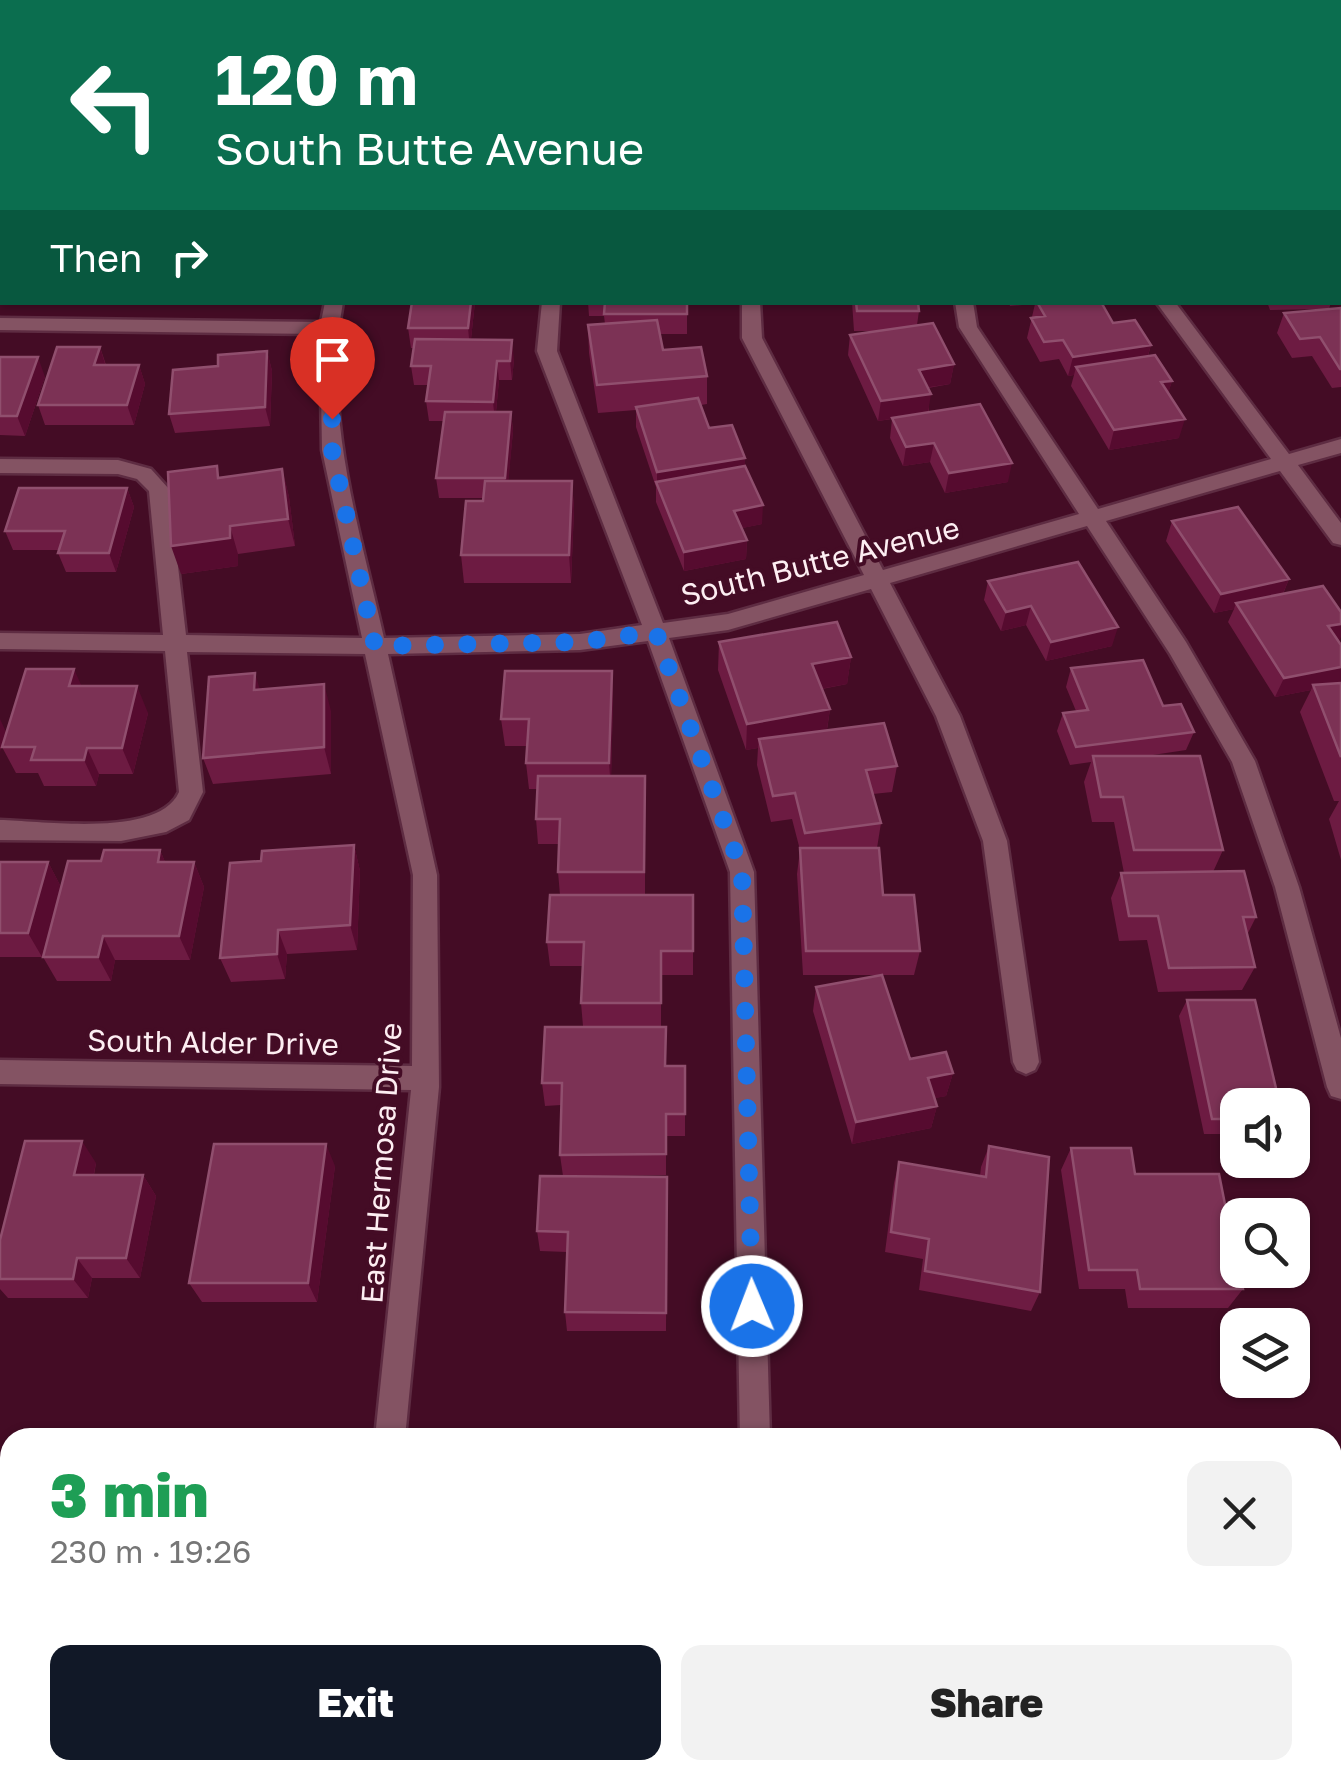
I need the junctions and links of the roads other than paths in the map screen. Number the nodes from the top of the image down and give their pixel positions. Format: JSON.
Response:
{"nodes":[{"id":1,"x":551,"y":305,"type":"edge"},
{"id":2,"x":751,"y":305,"type":"edge"},
{"id":3,"x":964,"y":305,"type":"edge"},
{"id":4,"x":1167,"y":305,"type":"edge"},
{"id":5,"x":332,"y":315,"type":"edge"},
{"id":6,"x":0,"y":324,"type":"edge"},
{"id":7,"x":1341,"y":446,"type":"edge"},
{"id":8,"x":1281,"y":460,"type":"junction"},
{"id":9,"x":0,"y":466,"type":"edge"},
{"id":10,"x":1094,"y":517,"type":"junction"},
{"id":11,"x":1341,"y":538,"type":"edge"},
{"id":12,"x":877,"y":582,"type":"junction"},
{"id":13,"x":656,"y":632,"type":"junction"},
{"id":14,"x":0,"y":640,"type":"edge"},
{"id":15,"x":178,"y":643,"type":"junction"},
{"id":16,"x":375,"y":646,"type":"junction"},
{"id":17,"x":0,"y":830,"type":"edge"},
{"id":18,"x":1026,"y":1062,"type":"dead end"},
{"id":19,"x":0,"y":1072,"type":"edge"},
{"id":20,"x":425,"y":1078,"type":"junction"},
{"id":21,"x":1341,"y":1087,"type":"edge"},
{"id":22,"x":391,"y":1428,"type":"edge"},
{"id":23,"x":755,"y":1428,"type":"edge"}],
"edges":[{"from":1,"to":13,"type":"street"},
{"from":2,"to":12,"type":"street"},
{"from":3,"to":10,"type":"street"},
{"from":4,"to":8,"type":"street"},
{"from":5,"to":6,"type":"street"},
{"from":5,"to":16,"type":"street","name":"East Hermosa Drive"},
{"from":7,"to":8,"type":"street","name":"South Butte Avenue"},
{"from":8,"to":10,"type":"street","name":"South Butte Avenue"},
{"from":8,"to":11,"type":"street"},
{"from":9,"to":15,"type":"street"},
{"from":10,"to":12,"type":"street","name":"South Butte Avenue"},
{"from":10,"to":21,"type":"street"},
{"from":12,"to":13,"type":"street","name":"South Butte Avenue"},
{"from":12,"to":18,"type":"street"},
{"from":13,"to":16,"type":"street","name":"South Butte Avenue"},
{"from":13,"to":23,"type":"street"},
{"from":14,"to":15,"type":"street","name":"South Butte Avenue"},
{"from":15,"to":16,"type":"street","name":"South Butte Avenue"},
{"from":15,"to":17,"type":"street"},
{"from":16,"to":20,"type":"street","name":"East Hermosa Drive"},
{"from":19,"to":20,"type":"street","name":"South Alder Drive"},
{"from":20,"to":22,"type":"street","name":"East Hermosa Drive"}]}
